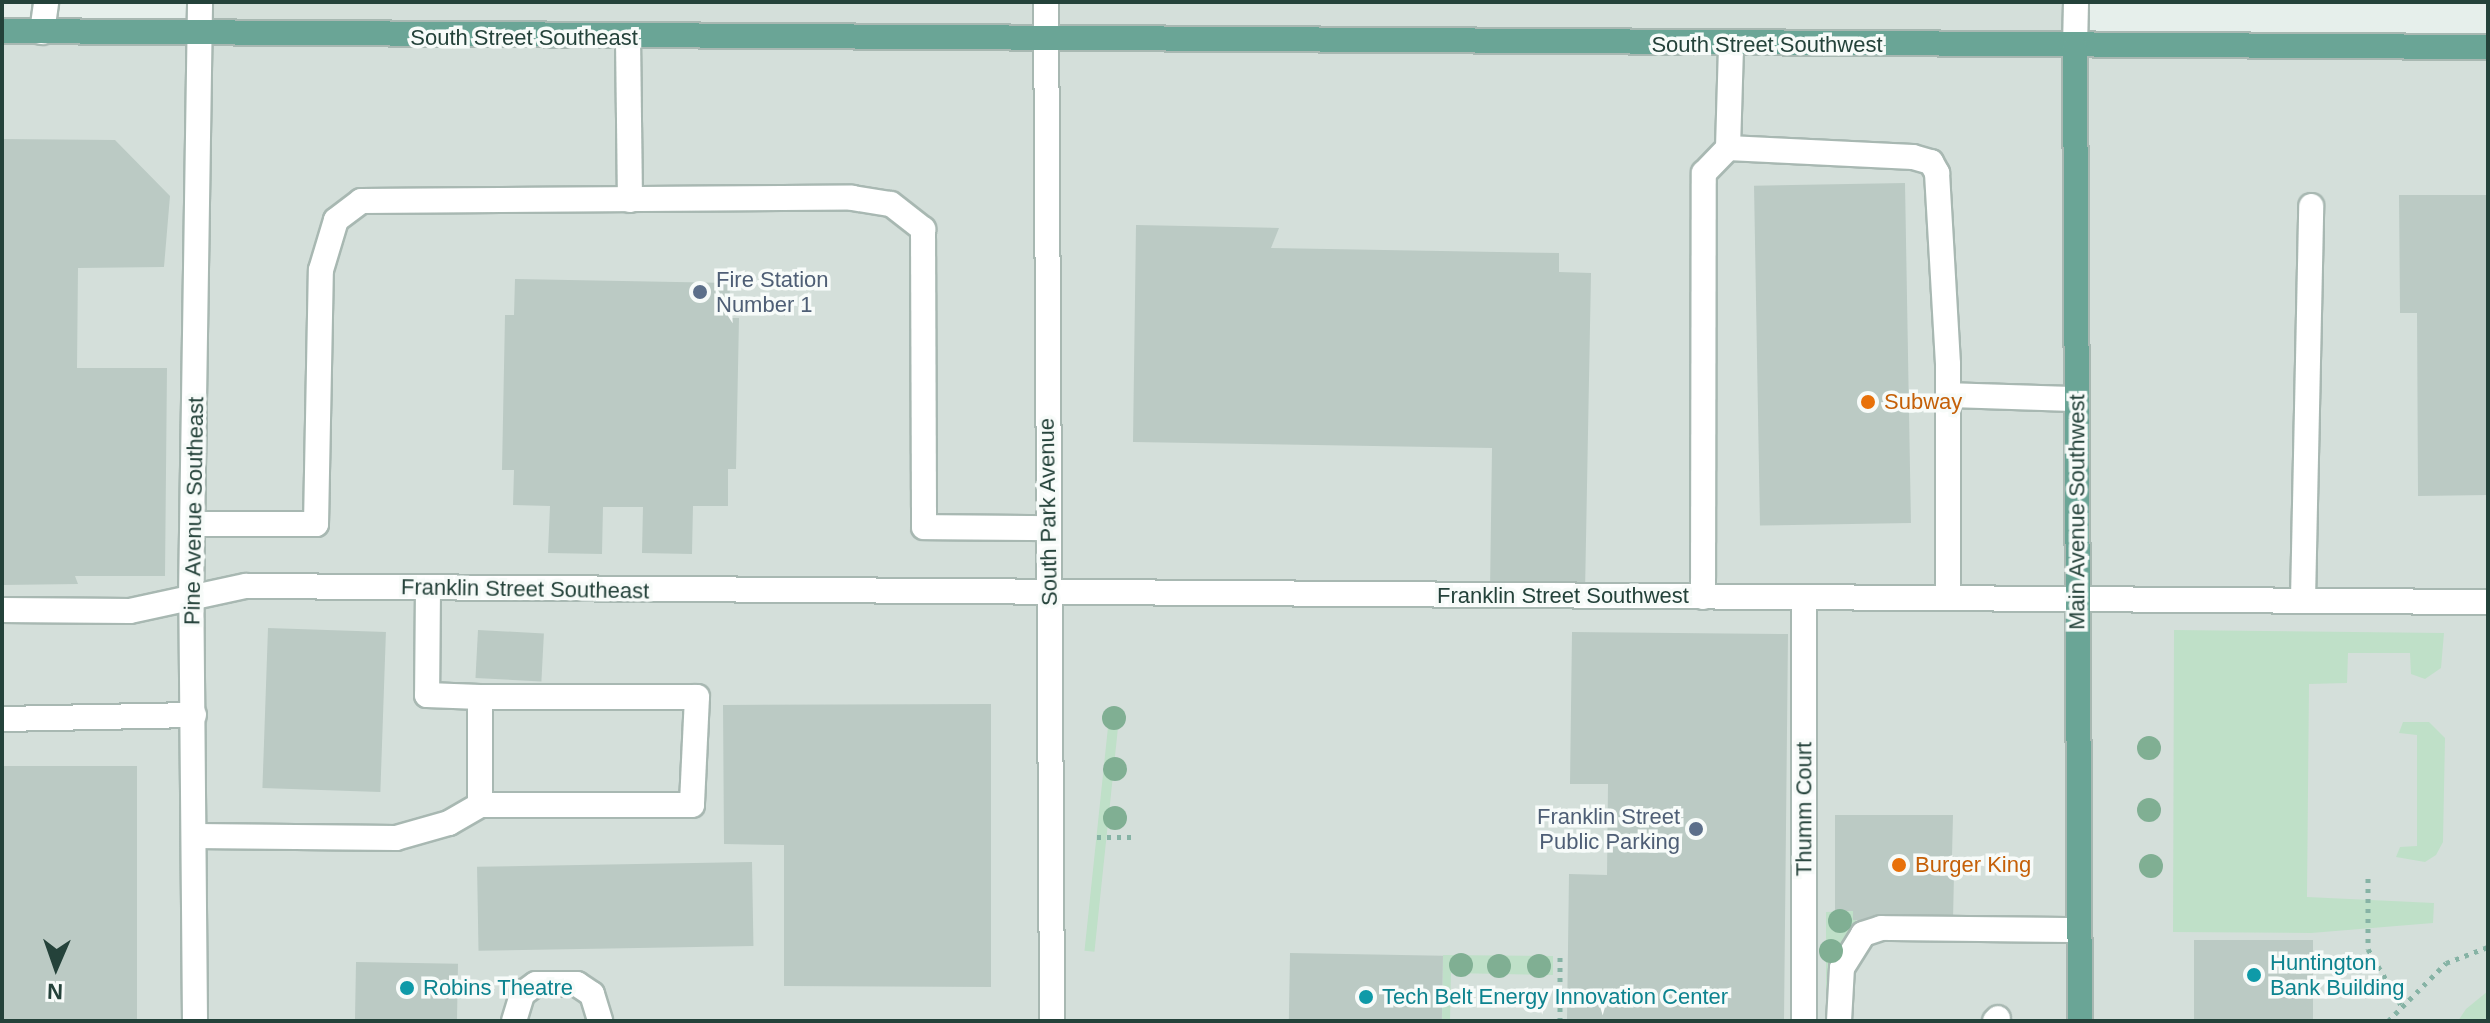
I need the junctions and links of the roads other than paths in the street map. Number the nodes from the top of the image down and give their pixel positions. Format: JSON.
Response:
{"nodes":[{"id":1,"x":46,"y":2,"type":"edge"},
{"id":2,"x":200,"y":2,"type":"edge"},
{"id":3,"x":1046,"y":2,"type":"edge"},
{"id":4,"x":2076,"y":2,"type":"edge"},
{"id":5,"x":2,"y":31,"type":"edge"},
{"id":6,"x":42,"y":32,"type":"junction"},
{"id":7,"x":201,"y":36,"type":"junction"},
{"id":8,"x":628,"y":38,"type":"junction"},
{"id":9,"x":1046,"y":41,"type":"junction"},
{"id":10,"x":1731,"y":44,"type":"junction"},
{"id":11,"x":2075,"y":47,"type":"junction"},
{"id":12,"x":2488,"y":47,"type":"edge"},
{"id":13,"x":1728,"y":148,"type":"junction"},
{"id":14,"x":630,"y":200,"type":"junction"},
{"id":15,"x":2311,"y":206,"type":"dead end"},
{"id":16,"x":1948,"y":395,"type":"junction"},
{"id":17,"x":2076,"y":399,"type":"junction"},
{"id":18,"x":193,"y":524,"type":"junction"},
{"id":19,"x":1046,"y":528,"type":"junction"},
{"id":20,"x":428,"y":588,"type":"junction"},
{"id":21,"x":1050,"y":595,"type":"junction"},
{"id":22,"x":1703,"y":597,"type":"junction"},
{"id":23,"x":1804,"y":597,"type":"junction"},
{"id":24,"x":191,"y":598,"type":"junction"},
{"id":25,"x":1948,"y":598,"type":"junction"},
{"id":26,"x":2077,"y":598,"type":"junction"},
{"id":27,"x":2303,"y":600,"type":"junction"},
{"id":28,"x":2488,"y":602,"type":"edge"},
{"id":29,"x":2,"y":610,"type":"edge"},
{"id":30,"x":480,"y":697,"type":"junction"},
{"id":31,"x":194,"y":715,"type":"junction"},
{"id":32,"x":2,"y":719,"type":"edge"},
{"id":33,"x":480,"y":805,"type":"junction"},
{"id":34,"x":195,"y":836,"type":"junction"},
{"id":35,"x":2079,"y":930,"type":"junction"},
{"id":36,"x":195,"y":1021,"type":"edge"},
{"id":37,"x":514,"y":1021,"type":"edge"},
{"id":38,"x":600,"y":1021,"type":"edge"},
{"id":39,"x":1052,"y":1021,"type":"edge"},
{"id":40,"x":1804,"y":1021,"type":"edge"},
{"id":41,"x":1839,"y":1021,"type":"edge"},
{"id":42,"x":2080,"y":1021,"type":"edge"}],
"edges":[{"from":1,"to":6,"type":"street"},
{"from":2,"to":7,"type":"street","name":"Pine Avenue Southeast"},
{"from":3,"to":9,"type":"street","name":"South Park Avenue"},
{"from":4,"to":11,"type":"street","name":"Main Avenue Southwest"},
{"from":5,"to":6,"type":"main road","name":"South Street Southeast"},
{"from":6,"to":7,"type":"main road","name":"South Street Southeast"},
{"from":7,"to":8,"type":"main road","name":"South Street Southeast"},
{"from":7,"to":18,"type":"street","name":"Pine Avenue Southeast"},
{"from":8,"to":9,"type":"main road","name":"South Street Southeast"},
{"from":8,"to":14,"type":"street"},
{"from":9,"to":10,"type":"main road","name":"South Street Southwest"},
{"from":9,"to":19,"type":"street","name":"South Park Avenue"},
{"from":10,"to":11,"type":"main road","name":"South Street Southwest"},
{"from":10,"to":13,"type":"street"},
{"from":11,"to":12,"type":"main road","name":"South Street Southwest"},
{"from":11,"to":17,"type":"main road","name":"Main Avenue Southwest"},
{"from":13,"to":16,"type":"street"},
{"from":13,"to":22,"type":"street"},
{"from":14,"to":18,"type":"street"},
{"from":14,"to":19,"type":"street"},
{"from":15,"to":27,"type":"street"},
{"from":16,"to":17,"type":"street"},
{"from":16,"to":25,"type":"street"},
{"from":17,"to":26,"type":"main road","name":"Main Avenue Southwest"},
{"from":18,"to":24,"type":"street","name":"Pine Avenue Southeast"},
{"from":19,"to":21,"type":"street","name":"South Park Avenue"},
{"from":20,"to":21,"type":"street","name":"Franklin Street Southeast"},
{"from":20,"to":24,"type":"street","name":"Franklin Street Southeast"},
{"from":20,"to":30,"type":"street"},
{"from":21,"to":22,"type":"street","name":"Franklin Street Southwest"},
{"from":21,"to":39,"type":"street","name":"South Park Avenue"},
{"from":22,"to":23,"type":"street","name":"Franklin Street Southwest"},
{"from":23,"to":25,"type":"street","name":"Franklin Street Southwest"},
{"from":23,"to":40,"type":"street","name":"Thumm Court"},
{"from":24,"to":29,"type":"street","name":"Franklin Street Southeast"},
{"from":24,"to":31,"type":"street","name":"Pine Avenue Southeast"},
{"from":25,"to":26,"type":"street","name":"Franklin Street Southwest"},
{"from":26,"to":27,"type":"street","name":"Franklin Street Southwest"},
{"from":26,"to":35,"type":"main road","name":"Main Avenue Southwest"},
{"from":27,"to":28,"type":"street","name":"Franklin Street Southwest"},
{"from":30,"to":33,"type":"street"},
{"from":30,"to":33,"type":"street"},
{"from":31,"to":32,"type":"street"},
{"from":31,"to":34,"type":"street","name":"Pine Avenue Southeast"},
{"from":33,"to":34,"type":"street"},
{"from":34,"to":36,"type":"street","name":"Pine Avenue Southeast"},
{"from":35,"to":41,"type":"street"},
{"from":35,"to":42,"type":"main road","name":"Main Avenue Southwest"},
{"from":37,"to":38,"type":"street"}]}
